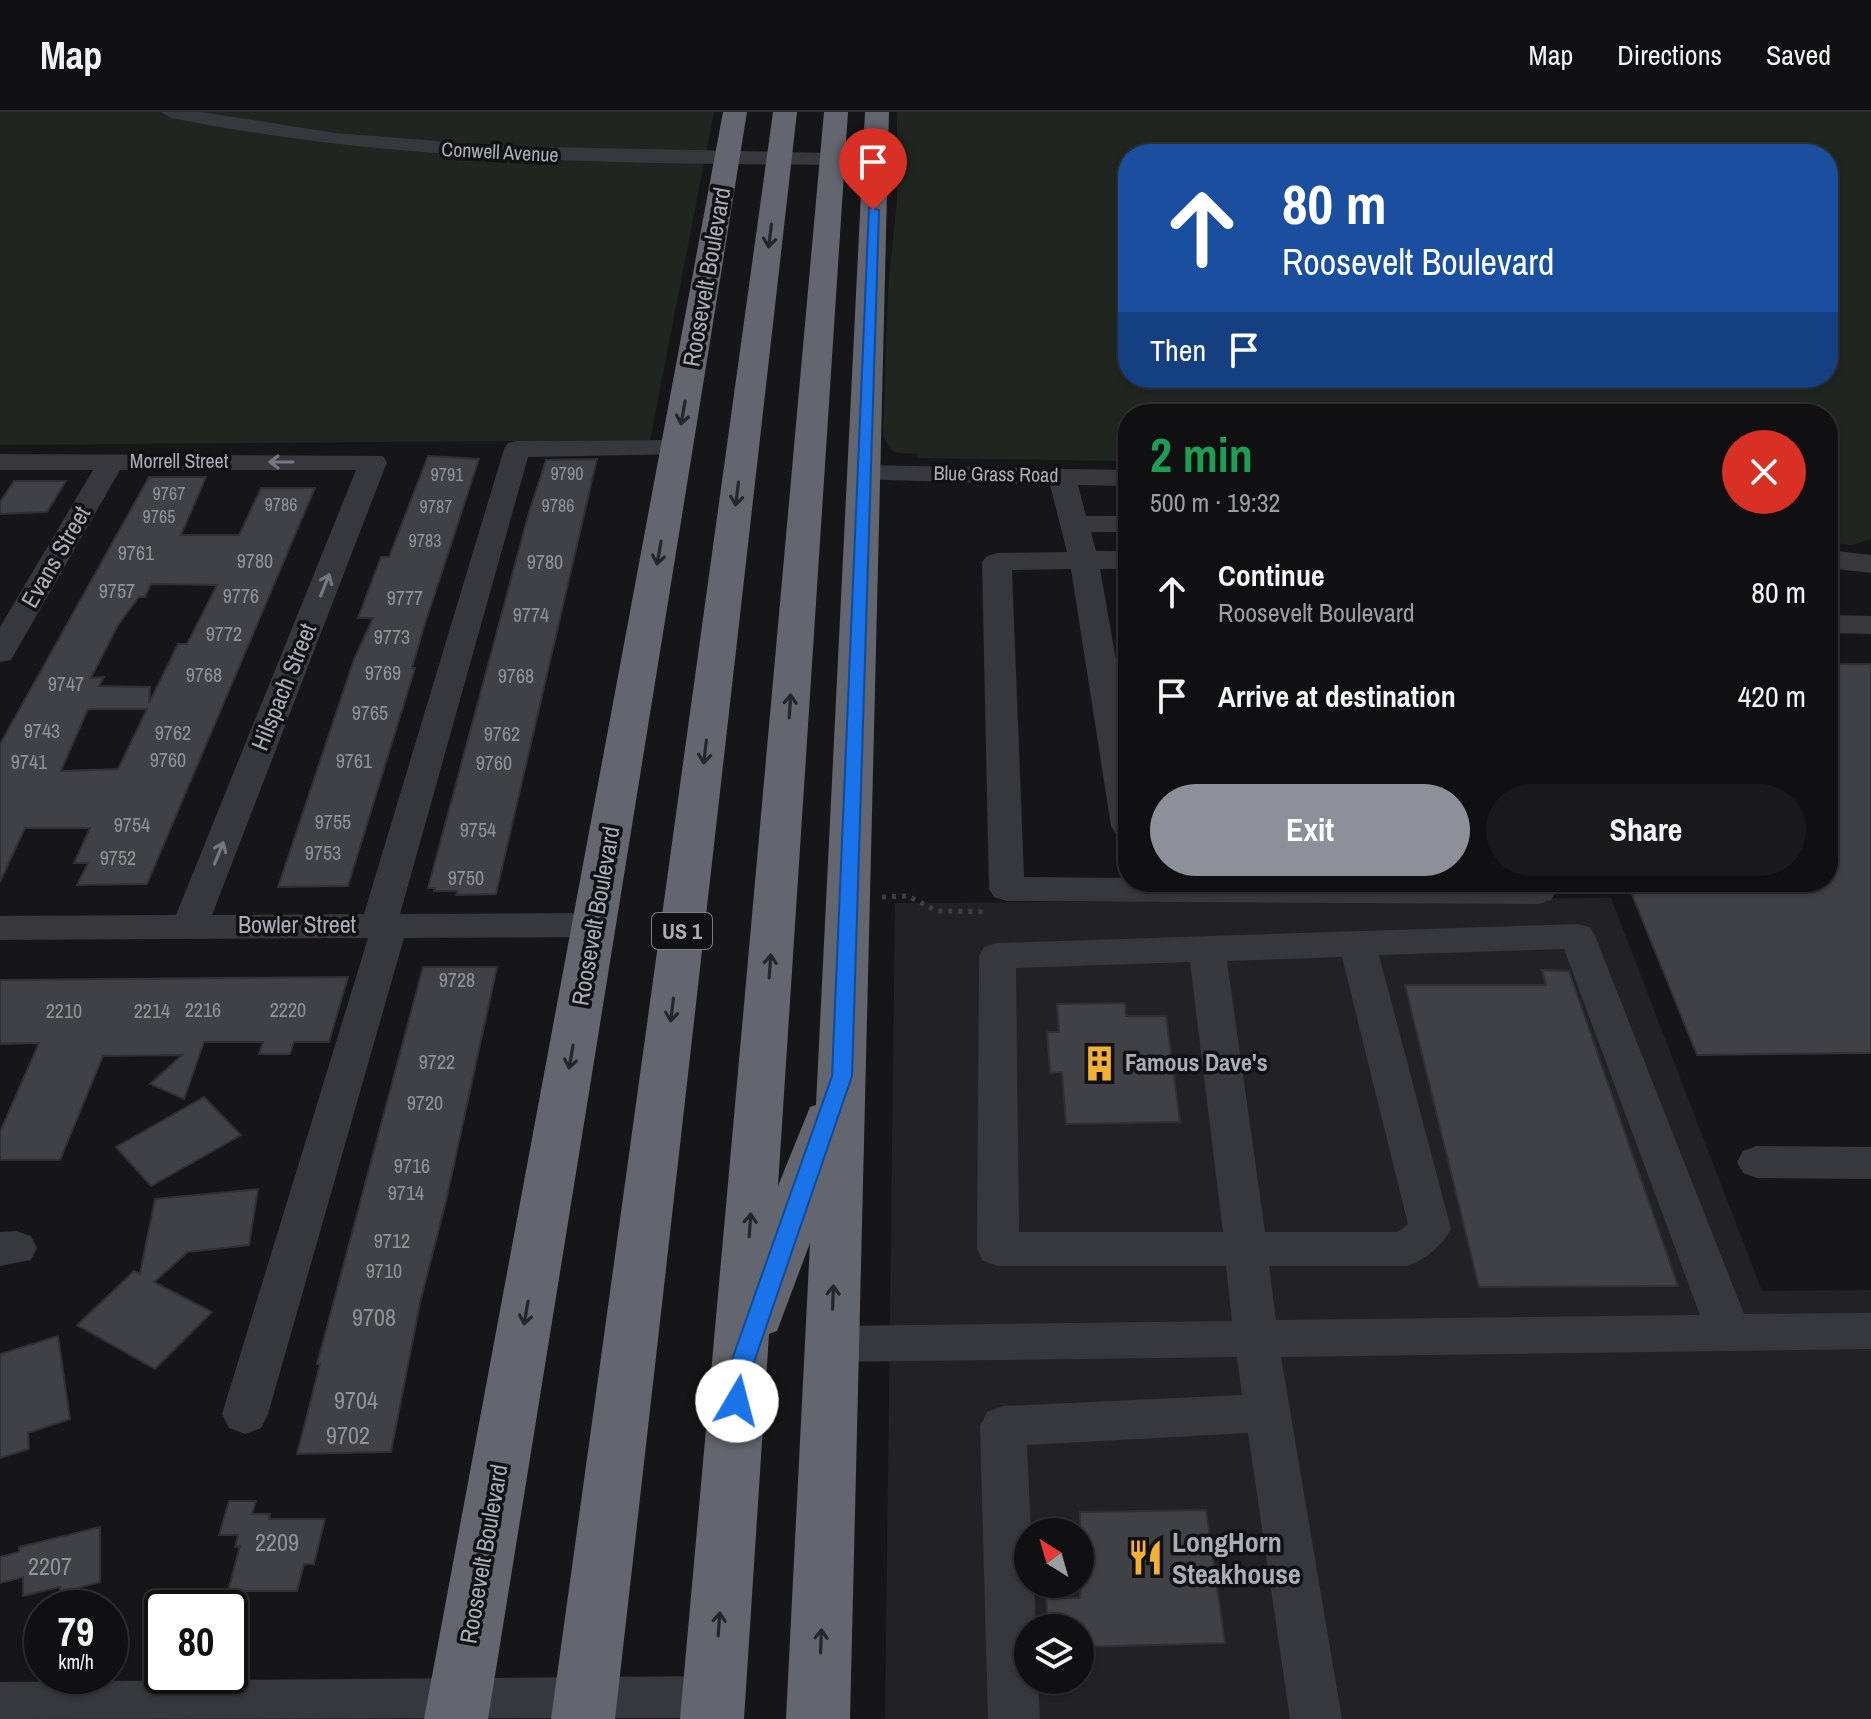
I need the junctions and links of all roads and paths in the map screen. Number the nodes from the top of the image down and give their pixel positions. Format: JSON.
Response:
{"nodes":[{"id":1,"x":171,"y":112,"type":"edge"},
{"id":2,"x":735,"y":112,"type":"edge"},
{"id":3,"x":785,"y":112,"type":"edge"},
{"id":4,"x":836,"y":112,"type":"edge"},
{"id":5,"x":877,"y":112,"type":"edge"},
{"id":6,"x":728,"y":158,"type":"junction"},
{"id":7,"x":779,"y":158,"type":"junction"},
{"id":8,"x":832,"y":159,"type":"junction"},
{"id":9,"x":677,"y":448,"type":"junction"},
{"id":10,"x":112,"y":461,"type":"junction"},
{"id":11,"x":0,"y":462,"type":"edge"},
{"id":12,"x":359,"y":462,"type":"joint"},
{"id":13,"x":864,"y":473,"type":"junction"},
{"id":14,"x":1061,"y":475,"type":"junction"},
{"id":15,"x":1118,"y":478,"type":"edge"},
{"id":16,"x":1074,"y":524,"type":"junction"},
{"id":17,"x":1118,"y":524,"type":"edge"},
{"id":18,"x":1084,"y":560,"type":"junction"},
{"id":19,"x":1118,"y":560,"type":"edge"},
{"id":20,"x":1838,"y":560,"type":"edge"},
{"id":21,"x":1871,"y":564,"type":"edge"},
{"id":22,"x":1838,"y":624,"type":"edge"},
{"id":23,"x":1871,"y":625,"type":"edge"},
{"id":24,"x":0,"y":653,"type":"edge"},
{"id":25,"x":1118,"y":766,"type":"edge"},
{"id":26,"x":1118,"y":886,"type":"edge"},
{"id":27,"x":877,"y":897,"type":"dead end"},
{"id":28,"x":999,"y":912,"type":"dead end"},
{"id":29,"x":190,"y":925,"type":"junction"},
{"id":30,"x":385,"y":925,"type":"junction"},
{"id":31,"x":594,"y":925,"type":"junction"},
{"id":32,"x":0,"y":928,"type":"edge"},
{"id":33,"x":1357,"y":943,"type":"junction"},
{"id":34,"x":1207,"y":949,"type":"junction"},
{"id":35,"x":842,"y":1076,"type":"junction"},
{"id":36,"x":1757,"y":1162,"type":"dead end"},
{"id":37,"x":1871,"y":1163,"type":"edge"},
{"id":38,"x":1246,"y":1249,"type":"junction"},
{"id":39,"x":1871,"y":1331,"type":"edge"},
{"id":40,"x":1729,"y":1333,"type":"junction"},
{"id":41,"x":1256,"y":1339,"type":"junction"},
{"id":42,"x":831,"y":1344,"type":"junction"},
{"id":43,"x":739,"y":1371,"type":"junction"},
{"id":44,"x":1268,"y":1413,"type":"junction"},
{"id":45,"x":245,"y":1414,"type":"dead end"},
{"id":46,"x":0,"y":1707,"type":"edge"},
{"id":47,"x":713,"y":1710,"type":"edge"},
{"id":48,"x":457,"y":1711,"type":"edge"},
{"id":49,"x":584,"y":1711,"type":"edge"},
{"id":50,"x":301,"y":1712,"type":"edge"},
{"id":51,"x":818,"y":1719,"type":"edge"},
{"id":52,"x":1014,"y":1719,"type":"edge"},
{"id":53,"x":1316,"y":1719,"type":"edge"}],
"edges":[{"from":1,"to":6,"type":"street","name":"Conwell Avenue"},
{"from":2,"to":6,"type":"highway","name":"Roosevelt Boulevard"},
{"from":3,"to":7,"type":"highway","number":"US 1"},
{"from":4,"to":8,"type":"highway"},
{"from":5,"to":13,"type":"highway"},
{"from":6,"to":7,"type":"street","name":"Conwell Avenue"},
{"from":6,"to":9,"type":"highway","name":"Roosevelt Boulevard","one_way":true},
{"from":7,"to":8,"type":"street","name":"Conwell Avenue"},
{"from":7,"to":49,"type":"highway","number":"US 1","one_way":true},
{"from":43,"to":8,"type":"highway","one_way":true},
{"from":9,"to":30,"type":"street"},
{"from":9,"to":31,"type":"highway","name":"Roosevelt Boulevard","one_way":true},
{"from":10,"to":11,"type":"street","name":"Morrell Street"},
{"from":12,"to":10,"type":"street","name":"Morrell Street","one_way":true},
{"from":10,"to":24,"type":"street","name":"Evans Street"},
{"from":29,"to":12,"type":"street","name":"Hilspach Street","one_way":true},
{"from":13,"to":14,"type":"street","name":"Blue Grass Road"},
{"from":13,"to":35,"type":"highway"},
{"from":14,"to":15,"type":"street","name":"Blue Grass Road"},
{"from":14,"to":16,"type":"street"},
{"from":16,"to":17,"type":"street"},
{"from":16,"to":18,"type":"street"},
{"from":18,"to":19,"type":"street"},
{"from":18,"to":25,"type":"street"},
{"from":18,"to":26,"type":"street"},
{"from":20,"to":21,"type":"street"},
{"from":22,"to":23,"type":"street"},
{"from":27,"to":28,"type":"path"},
{"from":29,"to":30,"type":"street","name":"Bowler Street"},
{"from":29,"to":32,"type":"street","name":"Bowler Street"},
{"from":30,"to":31,"type":"street","name":"Bowler Street"},
{"from":30,"to":45,"type":"street"},
{"from":31,"to":48,"type":"highway","name":"Roosevelt Boulevard","one_way":true},
{"from":33,"to":34,"type":"street"},
{"from":33,"to":38,"type":"street"},
{"from":33,"to":40,"type":"street"},
{"from":34,"to":38,"type":"street"},
{"from":34,"to":38,"type":"street"},
{"from":42,"to":35,"type":"highway","one_way":true},
{"from":35,"to":43,"type":"highway"},
{"from":36,"to":37,"type":"street"},
{"from":38,"to":41,"type":"street"},
{"from":39,"to":40,"type":"street"},
{"from":40,"to":41,"type":"street"},
{"from":41,"to":42,"type":"street"},
{"from":41,"to":44,"type":"street"},
{"from":51,"to":42,"type":"highway","one_way":true},
{"from":47,"to":43,"type":"highway","one_way":true},
{"from":44,"to":52,"type":"street"},
{"from":44,"to":53,"type":"street"},
{"from":46,"to":50,"type":"street"},
{"from":47,"to":49,"type":"street"},
{"from":48,"to":49,"type":"street"},
{"from":48,"to":50,"type":"street"}]}
